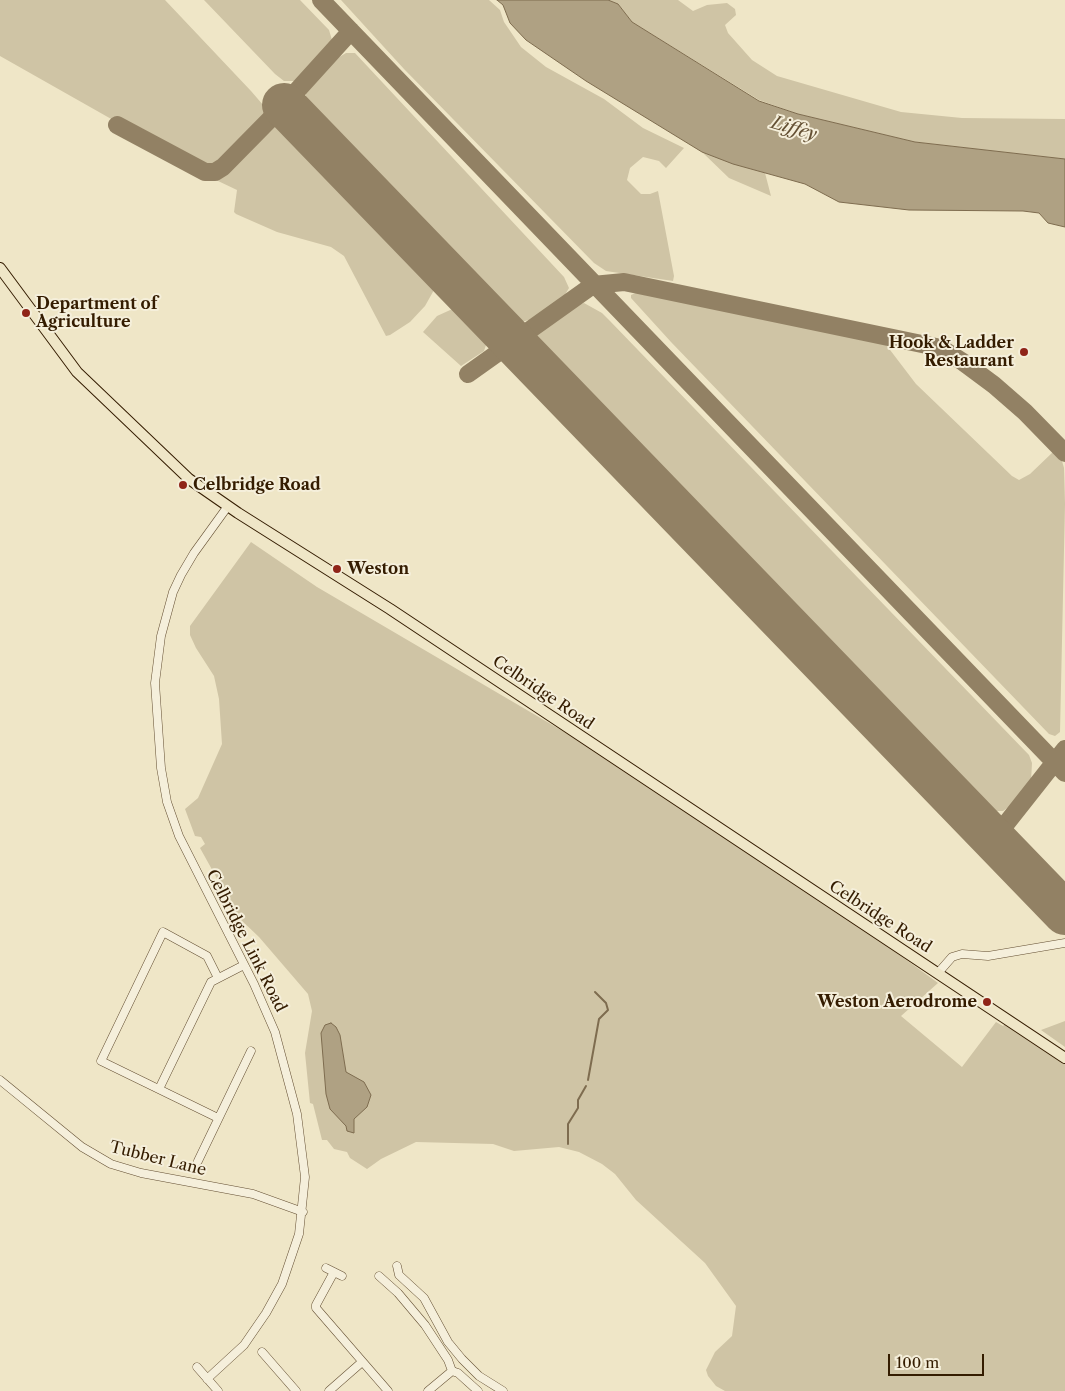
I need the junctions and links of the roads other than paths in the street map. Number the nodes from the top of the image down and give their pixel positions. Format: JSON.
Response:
{"nodes":[{"id":1,"x":0,"y":268,"type":"edge"},
{"id":2,"x":228,"y":506,"type":"junction"},
{"id":3,"x":1065,"y":943,"type":"edge"},
{"id":4,"x":244,"y":965,"type":"junction"},
{"id":5,"x":938,"y":973,"type":"junction"},
{"id":6,"x":218,"y":978,"type":"junction"},
{"id":7,"x":251,"y":1050,"type":"dead end"},
{"id":8,"x":1065,"y":1058,"type":"edge"},
{"id":9,"x":0,"y":1080,"type":"edge"},
{"id":10,"x":159,"y":1089,"type":"junction"},
{"id":11,"x":218,"y":1118,"type":"junction"},
{"id":12,"x":198,"y":1161,"type":"dead end"},
{"id":13,"x":303,"y":1212,"type":"junction"},
{"id":14,"x":397,"y":1266,"type":"dead end"},
{"id":15,"x":342,"y":1276,"type":"dead end"},
{"id":16,"x":379,"y":1276,"type":"dead end"},
{"id":17,"x":262,"y":1352,"type":"dead end"},
{"id":18,"x":362,"y":1362,"type":"junction"},
{"id":19,"x":197,"y":1367,"type":"dead end"},
{"id":20,"x":452,"y":1371,"type":"junction"},
{"id":21,"x":207,"y":1379,"type":"junction"},
{"id":22,"x":291,"y":1389,"type":"edge"},
{"id":23,"x":218,"y":1391,"type":"edge"},
{"id":24,"x":329,"y":1391,"type":"edge"},
{"id":25,"x":388,"y":1391,"type":"edge"},
{"id":26,"x":428,"y":1391,"type":"edge"},
{"id":27,"x":478,"y":1391,"type":"edge"},
{"id":28,"x":503,"y":1391,"type":"edge"}],
"edges":[{"from":1,"to":2,"type":"main road","name":"Celbridge Road"},
{"from":2,"to":4,"type":"street","name":"Celbridge Link Road"},
{"from":2,"to":5,"type":"main road","name":"Celbridge Road"},
{"from":3,"to":5,"type":"street"},
{"from":4,"to":6,"type":"street"},
{"from":4,"to":13,"type":"street","name":"Celbridge Link Road"},
{"from":5,"to":8,"type":"main road","name":"Celbridge Road"},
{"from":6,"to":10,"type":"street"},
{"from":6,"to":10,"type":"street"},
{"from":7,"to":11,"type":"street"},
{"from":9,"to":13,"type":"street","name":"Tubber Lane"},
{"from":10,"to":11,"type":"street"},
{"from":11,"to":12,"type":"street"},
{"from":13,"to":21,"type":"street","name":"Celbridge Link Road"},
{"from":14,"to":28,"type":"street"},
{"from":15,"to":18,"type":"street"},
{"from":16,"to":20,"type":"street"},
{"from":17,"to":22,"type":"street"},
{"from":18,"to":24,"type":"street"},
{"from":18,"to":25,"type":"street"},
{"from":19,"to":21,"type":"street"},
{"from":20,"to":26,"type":"street"},
{"from":20,"to":27,"type":"street"},
{"from":21,"to":23,"type":"street"}]}
